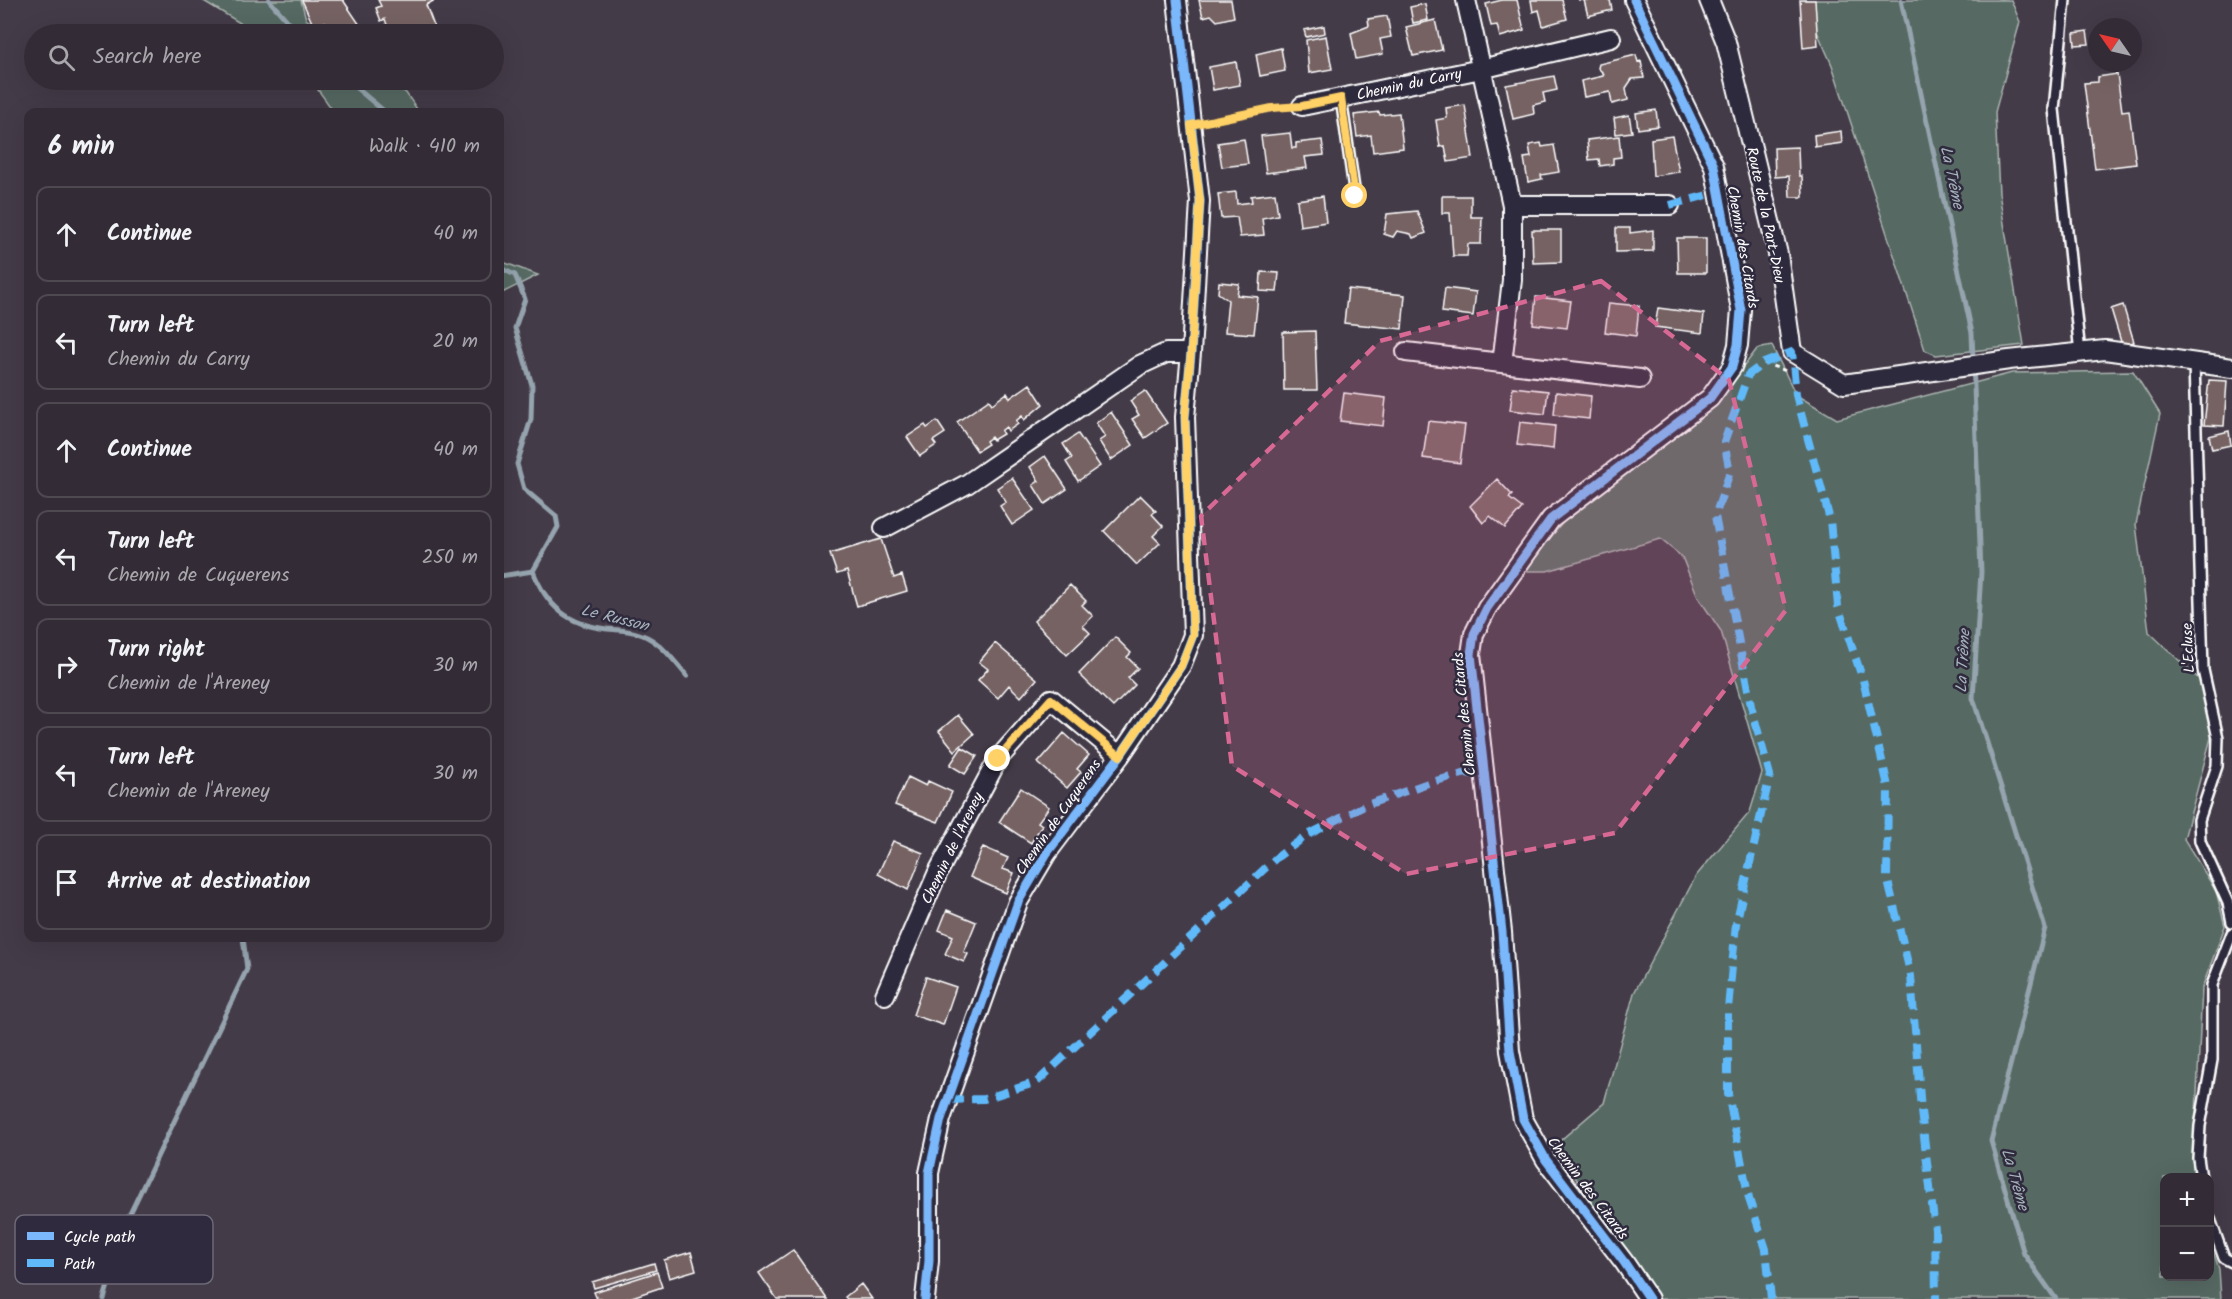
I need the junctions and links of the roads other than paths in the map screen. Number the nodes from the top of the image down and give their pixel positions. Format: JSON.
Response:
{"nodes":[{"id":1,"x":1177,"y":0,"type":"edge"},
{"id":2,"x":1466,"y":0,"type":"edge"},
{"id":3,"x":1634,"y":0,"type":"edge"},
{"id":4,"x":1709,"y":0,"type":"edge"},
{"id":5,"x":2065,"y":0,"type":"edge"},
{"id":6,"x":1611,"y":38,"type":"dead end"},
{"id":7,"x":1481,"y":69,"type":"junction"},
{"id":8,"x":1341,"y":98,"type":"junction"},
{"id":9,"x":1302,"y":106,"type":"road end"},
{"id":10,"x":1355,"y":196,"type":"dead end"},
{"id":11,"x":1512,"y":205,"type":"junction"},
{"id":12,"x":1670,"y":205,"type":"dead end"},
{"id":13,"x":1191,"y":352,"type":"junction"},
{"id":14,"x":1406,"y":352,"type":"dead end"},
{"id":15,"x":2080,"y":353,"type":"junction"},
{"id":16,"x":1502,"y":363,"type":"junction"},
{"id":17,"x":2194,"y":363,"type":"junction"},
{"id":18,"x":2232,"y":368,"type":"edge"},
{"id":19,"x":1640,"y":379,"type":"dead end"},
{"id":20,"x":884,"y":528,"type":"dead end"},
{"id":21,"x":1120,"y":756,"type":"junction"},
{"id":22,"x":2232,"y":922,"type":"edge"},
{"id":23,"x":2232,"y":933,"type":"edge"},
{"id":24,"x":885,"y":995,"type":"dead end"},
{"id":25,"x":2200,"y":1173,"type":"edge"},
{"id":26,"x":2213,"y":1227,"type":"edge"},
{"id":27,"x":2232,"y":1262,"type":"edge"},
{"id":28,"x":925,"y":1299,"type":"edge"},
{"id":29,"x":1649,"y":1299,"type":"edge"}],
"edges":[{"from":1,"to":13,"type":"street","name":"Chemin de Cuquerens"},
{"from":2,"to":7,"type":"street","name":"Chemin du Carry"},
{"from":3,"to":29,"type":"street","name":"Chemin des Citards"},
{"from":4,"to":15,"type":"street","name":"Route de la Part-Dieu"},
{"from":5,"to":15,"type":"lane"},
{"from":6,"to":7,"type":"street","name":"Chemin du Carry"},
{"from":7,"to":8,"type":"street","name":"Chemin du Carry"},
{"from":7,"to":11,"type":"street","name":"Chemin du Carry"},
{"from":8,"to":9,"type":"street","name":"Chemin du Carry"},
{"from":8,"to":10,"type":"lane"},
{"from":11,"to":12,"type":"street"},
{"from":11,"to":16,"type":"street","name":"Chemin du Carry"},
{"from":13,"to":20,"type":"street"},
{"from":13,"to":21,"type":"street","name":"Chemin de Cuquerens"},
{"from":14,"to":16,"type":"street"},
{"from":15,"to":17,"type":"street","name":"Route de la Part-Dieu"},
{"from":16,"to":19,"type":"street"},
{"from":17,"to":18,"type":"street","name":"Route de la Part-Dieu"},
{"from":17,"to":22,"type":"lane","name":"L'Ecluse"},
{"from":21,"to":24,"type":"street","name":"Chemin de l'Areney"},
{"from":21,"to":28,"type":"street","name":"Chemin de Cuquerens"},
{"from":23,"to":25,"type":"lane"},
{"from":26,"to":27,"type":"lane"}]}
